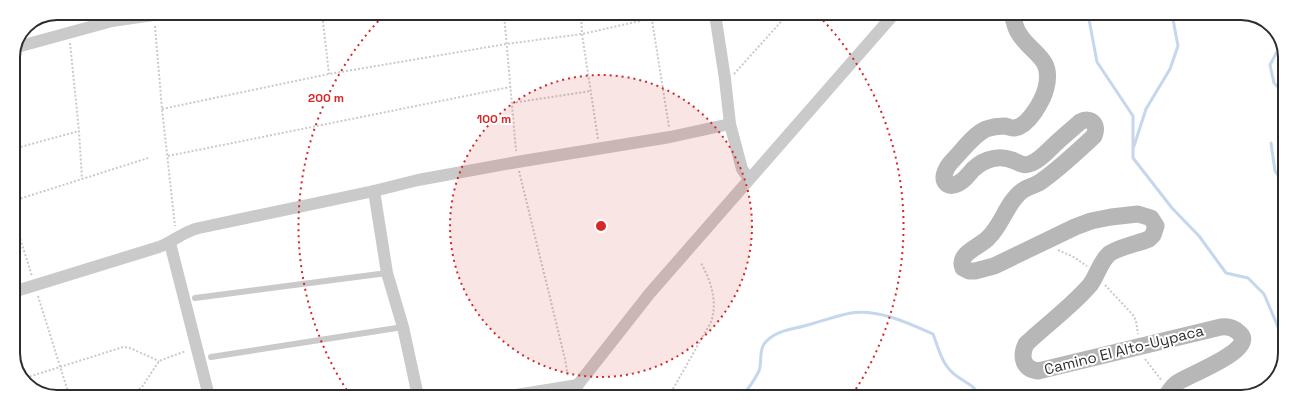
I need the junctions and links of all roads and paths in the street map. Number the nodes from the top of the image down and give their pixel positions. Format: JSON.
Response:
{"nodes":[{"id":1,"x":119,"y":20,"type":"edge"},
{"id":2,"x":154,"y":20,"type":"edge"},
{"id":3,"x":323,"y":20,"type":"edge"},
{"id":4,"x":504,"y":20,"type":"edge"},
{"id":5,"x":581,"y":20,"type":"edge"},
{"id":6,"x":647,"y":20,"type":"edge"},
{"id":7,"x":652,"y":20,"type":"edge"},
{"id":8,"x":716,"y":20,"type":"edge"},
{"id":9,"x":783,"y":20,"type":"edge"},
{"id":10,"x":889,"y":20,"type":"edge"},
{"id":11,"x":1014,"y":20,"type":"edge"},
{"id":12,"x":68,"y":33,"type":"junction"},
{"id":13,"x":582,"y":34,"type":"junction"},
{"id":14,"x":506,"y":44,"type":"junction"},
{"id":15,"x":22,"y":46,"type":"edge"},
{"id":16,"x":329,"y":74,"type":"junction"},
{"id":17,"x":725,"y":79,"type":"junction"},
{"id":18,"x":510,"y":87,"type":"junction"},
{"id":19,"x":591,"y":91,"type":"junction"},
{"id":20,"x":512,"y":103,"type":"junction"},
{"id":21,"x":162,"y":109,"type":"junction"},
{"id":22,"x":730,"y":124,"type":"junction"},
{"id":23,"x":79,"y":131,"type":"junction"},
{"id":24,"x":670,"y":137,"type":"junction"},
{"id":25,"x":20,"y":147,"type":"edge"},
{"id":26,"x":600,"y":148,"type":"junction"},
{"id":27,"x":168,"y":156,"type":"junction"},
{"id":28,"x":148,"y":158,"type":"dead end"},
{"id":29,"x":517,"y":162,"type":"junction"},
{"id":30,"x":82,"y":179,"type":"junction"},
{"id":31,"x":749,"y":179,"type":"junction"},
{"id":32,"x":374,"y":192,"type":"junction"},
{"id":33,"x":20,"y":199,"type":"edge"},
{"id":34,"x":20,"y":238,"type":"edge"},
{"id":35,"x":175,"y":239,"type":"junction"},
{"id":36,"x":1048,"y":241,"type":"junction"},
{"id":37,"x":701,"y":263,"type":"dead end"},
{"id":38,"x":387,"y":273,"type":"junction"},
{"id":39,"x":1097,"y":275,"type":"junction"},
{"id":40,"x":35,"y":285,"type":"junction"},
{"id":41,"x":20,"y":290,"type":"edge"},
{"id":42,"x":195,"y":298,"type":"dead end"},
{"id":43,"x":402,"y":327,"type":"junction"},
{"id":44,"x":196,"y":347,"type":"junction"},
{"id":45,"x":1139,"y":347,"type":"junction"},
{"id":46,"x":211,"y":357,"type":"dead end"},
{"id":47,"x":159,"y":361,"type":"junction"},
{"id":48,"x":60,"y":367,"type":"junction"},
{"id":49,"x":29,"y":377,"type":"edge"},
{"id":50,"x":572,"y":389,"type":"edge"},
{"id":51,"x":67,"y":390,"type":"edge"},
{"id":52,"x":138,"y":390,"type":"edge"},
{"id":53,"x":207,"y":390,"type":"edge"},
{"id":54,"x":417,"y":390,"type":"edge"},
{"id":55,"x":672,"y":390,"type":"edge"},
{"id":56,"x":1164,"y":390,"type":"edge"},
{"id":57,"x":1170,"y":390,"type":"edge"}],
"edges":[{"from":1,"to":12,"type":"street"},
{"from":2,"to":21,"type":"path"},
{"from":3,"to":16,"type":"path"},
{"from":4,"to":14,"type":"path"},
{"from":5,"to":13,"type":"path"},
{"from":6,"to":13,"type":"path"},
{"from":7,"to":24,"type":"path"},
{"from":8,"to":17,"type":"street"},
{"from":9,"to":17,"type":"path"},
{"from":10,"to":31,"type":"street"},
{"from":11,"to":36,"type":"street","name":"Camino El Alto-Uypaca"},
{"from":12,"to":15,"type":"street"},
{"from":12,"to":23,"type":"path"},
{"from":13,"to":14,"type":"path"},
{"from":13,"to":19,"type":"path"},
{"from":14,"to":16,"type":"path"},
{"from":14,"to":18,"type":"path"},
{"from":16,"to":21,"type":"path"},
{"from":17,"to":22,"type":"street"},
{"from":18,"to":20,"type":"path"},
{"from":18,"to":27,"type":"path"},
{"from":19,"to":20,"type":"path"},
{"from":19,"to":26,"type":"path"},
{"from":20,"to":29,"type":"path"},
{"from":21,"to":27,"type":"path"},
{"from":22,"to":24,"type":"street"},
{"from":22,"to":31,"type":"street"},
{"from":23,"to":25,"type":"path"},
{"from":23,"to":30,"type":"path"},
{"from":24,"to":26,"type":"street"},
{"from":26,"to":29,"type":"street"},
{"from":27,"to":35,"type":"path"},
{"from":28,"to":30,"type":"path"},
{"from":29,"to":32,"type":"street"},
{"from":29,"to":50,"type":"path"},
{"from":30,"to":33,"type":"path"},
{"from":31,"to":50,"type":"street"},
{"from":32,"to":35,"type":"street"},
{"from":32,"to":38,"type":"street"},
{"from":34,"to":40,"type":"path"},
{"from":35,"to":40,"type":"street"},
{"from":35,"to":44,"type":"street"},
{"from":36,"to":39,"type":"path"},
{"from":36,"to":39,"type":"street","name":"Camino El Alto-Uypaca"},
{"from":37,"to":55,"type":"path"},
{"from":38,"to":42,"type":"lane"},
{"from":38,"to":43,"type":"street"},
{"from":39,"to":45,"type":"path"},
{"from":39,"to":45,"type":"street","name":"Camino El Alto-Uypaca"},
{"from":40,"to":41,"type":"street"},
{"from":40,"to":48,"type":"path"},
{"from":43,"to":46,"type":"lane"},
{"from":43,"to":54,"type":"street"},
{"from":44,"to":47,"type":"path"},
{"from":44,"to":53,"type":"street"},
{"from":45,"to":56,"type":"path"},
{"from":45,"to":57,"type":"street","name":"Camino El Alto-Uypaca"},
{"from":47,"to":48,"type":"path"},
{"from":47,"to":52,"type":"path"},
{"from":48,"to":49,"type":"path"},
{"from":48,"to":51,"type":"path"}]}
